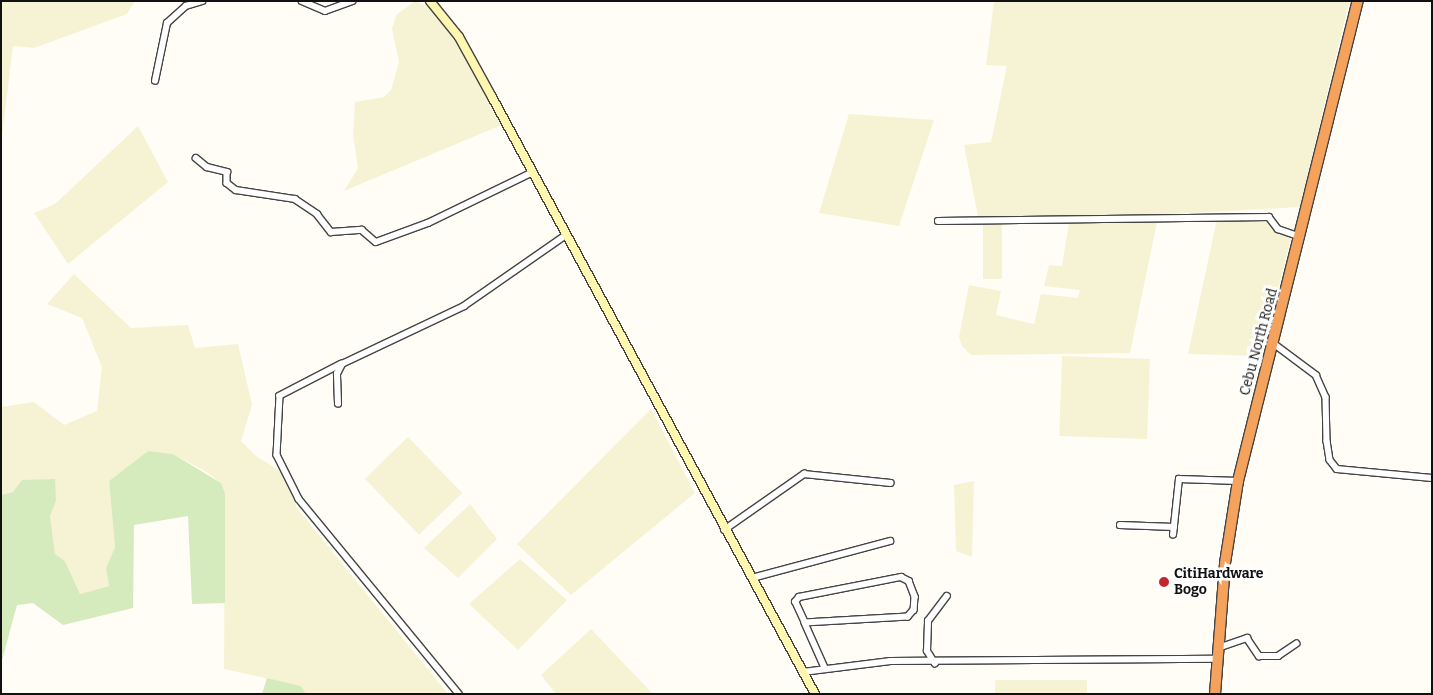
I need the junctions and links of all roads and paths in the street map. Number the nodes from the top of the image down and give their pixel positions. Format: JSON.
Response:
{"nodes":[{"id":1,"x":202,"y":1,"type":"edge"},
{"id":2,"x":302,"y":1,"type":"edge"},
{"id":3,"x":352,"y":1,"type":"edge"},
{"id":4,"x":430,"y":1,"type":"edge"},
{"id":5,"x":1358,"y":1,"type":"edge"},
{"id":6,"x":155,"y":82,"type":"dead end"},
{"id":7,"x":196,"y":158,"type":"dead end"},
{"id":8,"x":531,"y":173,"type":"junction"},
{"id":9,"x":938,"y":221,"type":"dead end"},
{"id":10,"x":566,"y":235,"type":"junction"},
{"id":11,"x":1301,"y":237,"type":"junction"},
{"id":12,"x":1273,"y":343,"type":"junction"},
{"id":13,"x":342,"y":364,"type":"junction"},
{"id":14,"x":338,"y":404,"type":"dead end"},
{"id":15,"x":1432,"y":478,"type":"edge"},
{"id":16,"x":1238,"y":481,"type":"junction"},
{"id":17,"x":891,"y":483,"type":"dead end"},
{"id":18,"x":1120,"y":525,"type":"dead end"},
{"id":19,"x":1174,"y":527,"type":"junction"},
{"id":20,"x":724,"y":530,"type":"junction"},
{"id":21,"x":1173,"y":535,"type":"dead end"},
{"id":22,"x":890,"y":541,"type":"dead end"},
{"id":23,"x":752,"y":578,"type":"junction"},
{"id":24,"x":947,"y":596,"type":"dead end"},
{"id":25,"x":805,"y":623,"type":"junction"},
{"id":26,"x":1296,"y":644,"type":"dead end"},
{"id":27,"x":1218,"y":648,"type":"junction"},
{"id":28,"x":1217,"y":660,"type":"junction"},
{"id":29,"x":935,"y":664,"type":"junction"},
{"id":30,"x":825,"y":668,"type":"junction"},
{"id":31,"x":802,"y":672,"type":"junction"},
{"id":32,"x":458,"y":694,"type":"edge"},
{"id":33,"x":815,"y":694,"type":"edge"},
{"id":34,"x":1215,"y":694,"type":"edge"}],
"edges":[{"from":1,"to":6,"type":"street"},
{"from":2,"to":3,"type":"street"},
{"from":4,"to":8,"type":"main road"},
{"from":5,"to":11,"type":"highway","name":"Cebu North Road"},
{"from":7,"to":8,"type":"street"},
{"from":8,"to":10,"type":"main road"},
{"from":9,"to":11,"type":"street"},
{"from":10,"to":13,"type":"street"},
{"from":10,"to":20,"type":"main road"},
{"from":11,"to":12,"type":"highway","name":"Cebu North Road"},
{"from":12,"to":15,"type":"street"},
{"from":12,"to":16,"type":"highway","name":"Cebu North Road"},
{"from":13,"to":14,"type":"street"},
{"from":13,"to":32,"type":"street"},
{"from":16,"to":19,"type":"street"},
{"from":16,"to":27,"type":"highway","name":"Cebu North Road"},
{"from":17,"to":20,"type":"street"},
{"from":18,"to":19,"type":"street"},
{"from":19,"to":21,"type":"street"},
{"from":20,"to":23,"type":"main road"},
{"from":22,"to":23,"type":"street"},
{"from":23,"to":31,"type":"main road"},
{"from":24,"to":29,"type":"street"},
{"from":25,"to":25,"type":"street"},
{"from":25,"to":30,"type":"street"},
{"from":26,"to":27,"type":"street"},
{"from":27,"to":28,"type":"highway","name":"Cebu North Road"},
{"from":28,"to":29,"type":"street"},
{"from":28,"to":34,"type":"highway","name":"Cebu North Road"},
{"from":29,"to":30,"type":"street"},
{"from":30,"to":31,"type":"street"},
{"from":31,"to":33,"type":"main road"}]}
